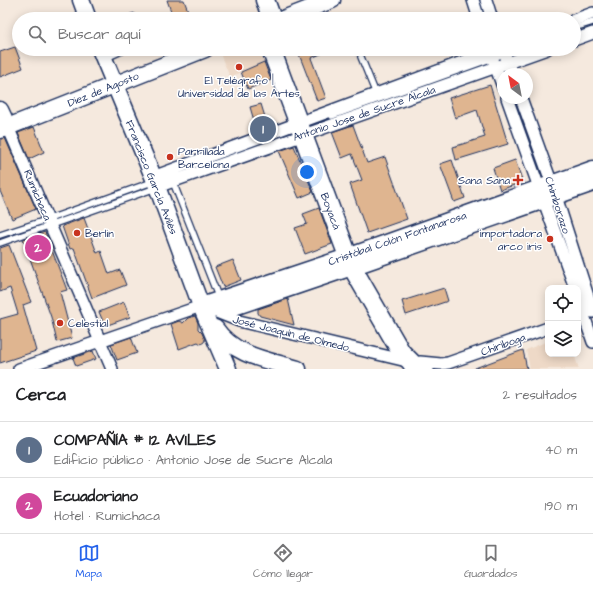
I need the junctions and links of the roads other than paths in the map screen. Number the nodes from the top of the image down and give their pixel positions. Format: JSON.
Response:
{"nodes":[{"id":1,"x":81,"y":0,"type":"edge"},
{"id":2,"x":258,"y":0,"type":"edge"},
{"id":3,"x":332,"y":0,"type":"edge"},
{"id":4,"x":473,"y":0,"type":"edge"},
{"id":5,"x":486,"y":0,"type":"edge"},
{"id":6,"x":263,"y":10,"type":"edge"},
{"id":7,"x":85,"y":12,"type":"edge"},
{"id":8,"x":301,"y":12,"type":"edge"},
{"id":9,"x":477,"y":12,"type":"edge"},
{"id":10,"x":490,"y":12,"type":"edge"},
{"id":11,"x":593,"y":13,"type":"edge"},
{"id":12,"x":581,"y":17,"type":"edge"},
{"id":13,"x":593,"y":22,"type":"edge"},
{"id":14,"x":581,"y":26,"type":"edge"},
{"id":15,"x":593,"y":33,"type":"edge"},
{"id":16,"x":581,"y":37,"type":"edge"},
{"id":17,"x":103,"y":56,"type":"edge"},
{"id":18,"x":187,"y":56,"type":"edge"},
{"id":19,"x":274,"y":56,"type":"edge"},
{"id":20,"x":279,"y":56,"type":"edge"},
{"id":21,"x":285,"y":56,"type":"edge"},
{"id":22,"x":494,"y":56,"type":"edge"},
{"id":23,"x":494,"y":56,"type":"edge"},
{"id":24,"x":497,"y":56,"type":"edge"},
{"id":25,"x":498,"y":56,"type":"edge"},
{"id":26,"x":361,"y":57,"type":"dead end"},
{"id":27,"x":499,"y":68,"type":"edge"},
{"id":28,"x":507,"y":68,"type":"edge"},
{"id":29,"x":114,"y":84,"type":"junction"},
{"id":30,"x":376,"y":94,"type":"junction"},
{"id":31,"x":510,"y":104,"type":"edge"},
{"id":32,"x":523,"y":104,"type":"edge"},
{"id":33,"x":0,"y":110,"type":"edge"},
{"id":34,"x":306,"y":127,"type":"junction"},
{"id":35,"x":4,"y":128,"type":"edge"},
{"id":36,"x":593,"y":169,"type":"edge"},
{"id":37,"x":155,"y":182,"type":"junction"},
{"id":38,"x":173,"y":182,"type":"junction"},
{"id":39,"x":593,"y":183,"type":"edge"},
{"id":40,"x":548,"y":192,"type":"junction"},
{"id":41,"x":50,"y":222,"type":"junction"},
{"id":42,"x":0,"y":235,"type":"edge"},
{"id":43,"x":0,"y":243,"type":"edge"},
{"id":44,"x":356,"y":260,"type":"junction"},
{"id":45,"x":573,"y":285,"type":"edge"},
{"id":46,"x":220,"y":300,"type":"junction"},
{"id":47,"x":201,"y":306,"type":"junction"},
{"id":48,"x":581,"y":307,"type":"edge"},
{"id":49,"x":593,"y":312,"type":"edge"},
{"id":50,"x":545,"y":329,"type":"edge"},
{"id":51,"x":100,"y":342,"type":"junction"},
{"id":52,"x":593,"y":342,"type":"edge"},
{"id":53,"x":413,"y":366,"type":"edge"},
{"id":54,"x":26,"y":368,"type":"edge"},
{"id":55,"x":112,"y":369,"type":"edge"},
{"id":56,"x":228,"y":369,"type":"edge"},
{"id":57,"x":298,"y":369,"type":"edge"},
{"id":58,"x":428,"y":369,"type":"edge"}],
"edges":[{"from":1,"to":7,"type":"street"},
{"from":2,"to":6,"type":"lane"},
{"from":3,"to":8,"type":"street"},
{"from":4,"to":9,"type":"street"},
{"from":5,"to":10,"type":"street"},
{"from":11,"to":12,"type":"street"},
{"from":13,"to":14,"type":"lane"},
{"from":15,"to":16,"type":"street"},
{"from":17,"to":29,"type":"street","name":"Francisco García Avilés"},
{"from":18,"to":29,"type":"street","name":"Diez de Agosto"},
{"from":19,"to":34,"type":"main road","name":"Boyacá"},
{"from":20,"to":34,"type":"lane","name":"Boyacá"},
{"from":21,"to":34,"type":"main road","name":"Boyacá"},
{"from":22,"to":34,"type":"street","name":"Antonio Jose de Sucre Alcala"},
{"from":23,"to":30,"type":"street","name":"Antonio Jose de Sucre Alcala"},
{"from":24,"to":27,"type":"street"},
{"from":25,"to":28,"type":"street"},
{"from":26,"to":30,"type":"lane"},
{"from":29,"to":35,"type":"street","name":"Diez de Agosto"},
{"from":29,"to":37,"type":"street","name":"Francisco García Avilés"},
{"from":30,"to":34,"type":"street","name":"Antonio Jose de Sucre Alcala"},
{"from":31,"to":40,"type":"street","name":"Chimborazo"},
{"from":32,"to":40,"type":"street","name":"Chimborazo"},
{"from":33,"to":35,"type":"street","name":"Rumichaca"},
{"from":34,"to":37,"type":"street","name":"Antonio Jose de Sucre Alcala"},
{"from":34,"to":38,"type":"street","name":"Antonio Jose de Sucre Alcala"},
{"from":34,"to":44,"type":"main road","name":"Boyacá"},
{"from":35,"to":41,"type":"street","name":"Rumichaca"},
{"from":36,"to":40,"type":"street","name":"Cristóbal Colón Fontanarosa"},
{"from":37,"to":38,"type":"street","name":"Antonio Jose de Sucre Alcala"},
{"from":37,"to":41,"type":"lane","name":"Antonio Jose de Sucre Alcala"},
{"from":37,"to":47,"type":"street","name":"Francisco García Avilés"},
{"from":38,"to":46,"type":"lane"},
{"from":39,"to":40,"type":"street","name":"Cristóbal Colón Fontanarosa"},
{"from":40,"to":44,"type":"street","name":"Cristóbal Colón Fontanarosa"},
{"from":40,"to":45,"type":"street","name":"Chimborazo"},
{"from":40,"to":49,"type":"street","name":"Chimborazo"},
{"from":41,"to":42,"type":"lane","name":"Antonio Jose de Sucre Alcala"},
{"from":41,"to":43,"type":"lane","name":"Antonio Jose de Sucre Alcala"},
{"from":41,"to":51,"type":"street","name":"Rumichaca"},
{"from":44,"to":46,"type":"street","name":"Cristóbal Colón Fontanarosa"},
{"from":44,"to":47,"type":"street","name":"Cristóbal Colón Fontanarosa"},
{"from":44,"to":53,"type":"main road","name":"Boyacá"},
{"from":46,"to":47,"type":"street","name":"Cristóbal Colón Fontanarosa"},
{"from":47,"to":51,"type":"street","name":"Cristóbal Colón Fontanarosa"},
{"from":47,"to":53,"type":"street","name":"José Joaquín de Olmedo"},
{"from":47,"to":56,"type":"street"},
{"from":47,"to":57,"type":"street","name":"José Joaquín de Olmedo"},
{"from":48,"to":52,"type":"street"},
{"from":50,"to":53,"type":"street","name":"Chiriboga"},
{"from":51,"to":54,"type":"street","name":"Cristóbal Colón Fontanarosa"},
{"from":51,"to":55,"type":"street","name":"Rumichaca"},
{"from":53,"to":58,"type":"street","name":"José Joaquín de Olmedo"}]}
